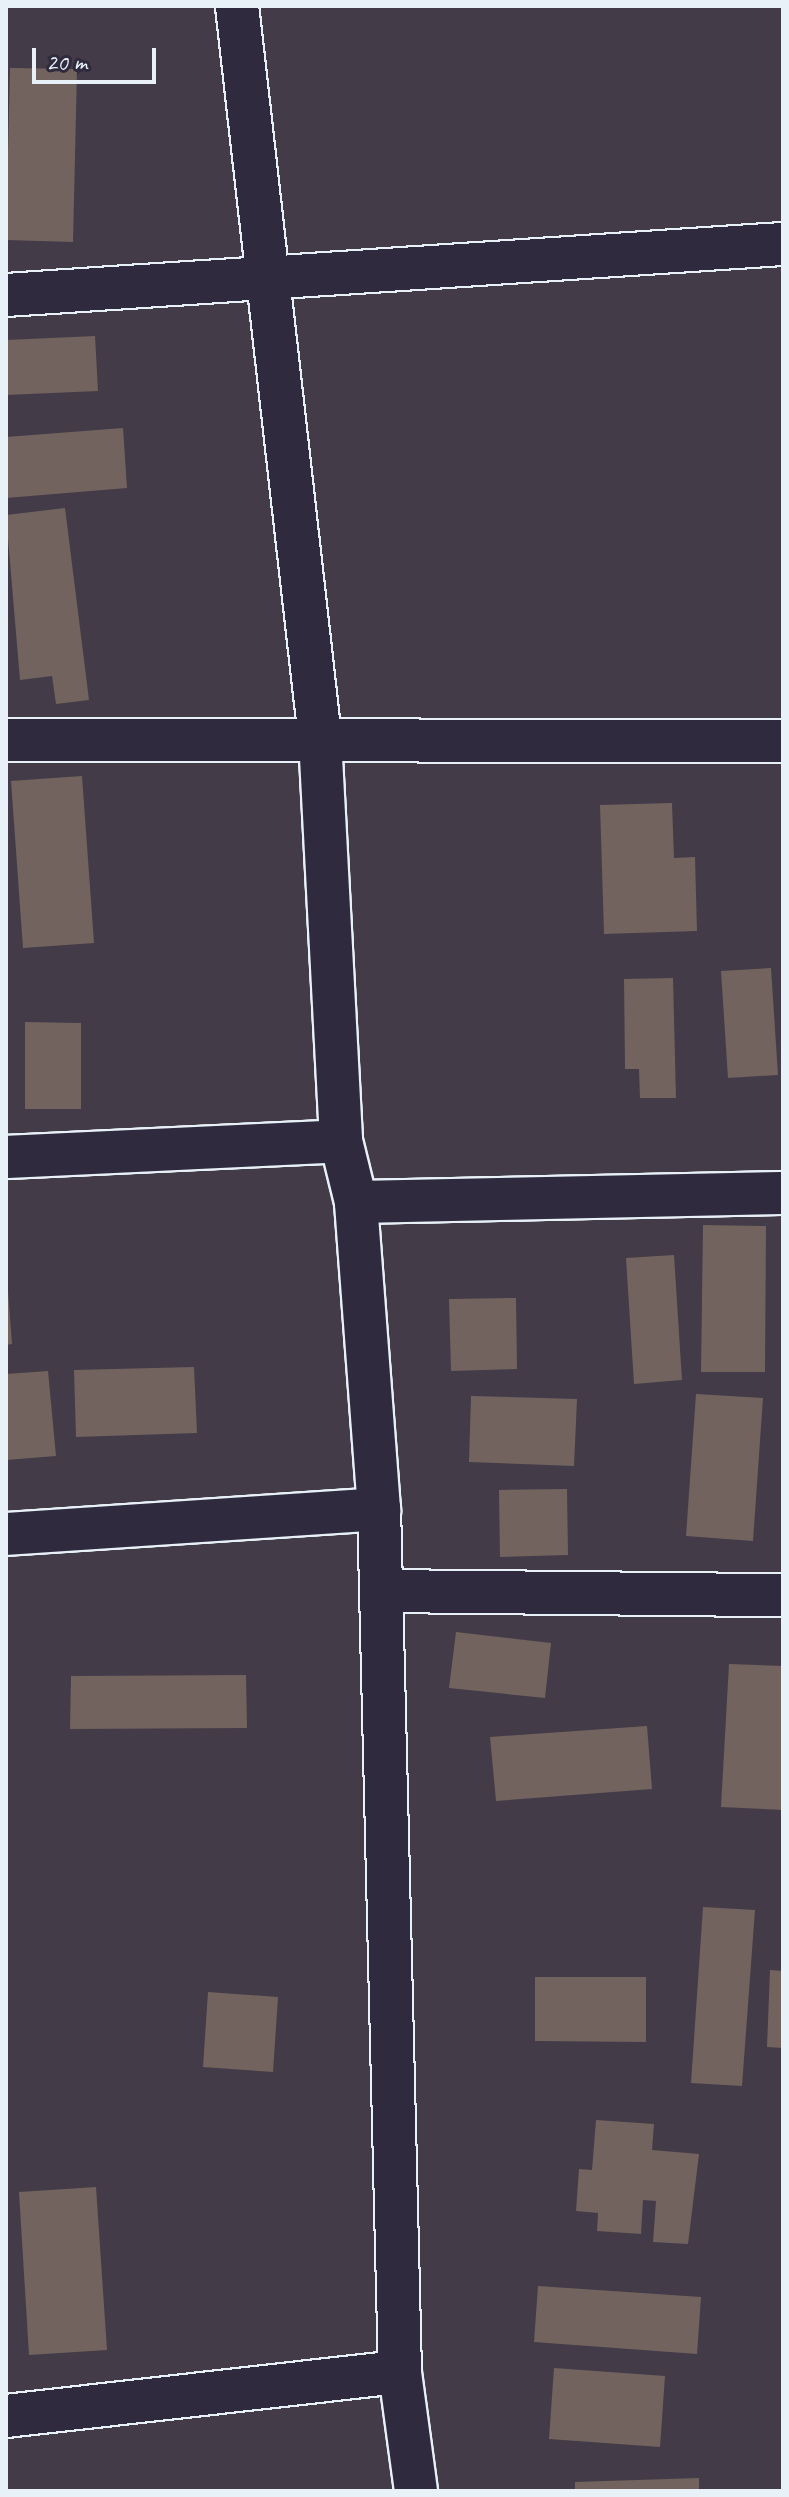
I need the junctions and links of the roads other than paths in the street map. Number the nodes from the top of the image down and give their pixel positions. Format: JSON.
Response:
{"nodes":[{"id":1,"x":237,"y":6,"type":"edge"},
{"id":2,"x":783,"y":244,"type":"edge"},
{"id":3,"x":269,"y":274,"type":"junction"},
{"id":4,"x":6,"y":295,"type":"edge"},
{"id":5,"x":320,"y":738,"type":"junction"},
{"id":6,"x":6,"y":740,"type":"edge"},
{"id":7,"x":783,"y":741,"type":"edge"},
{"id":8,"x":341,"y":1141,"type":"junction"},
{"id":9,"x":6,"y":1157,"type":"edge"},
{"id":10,"x":783,"y":1193,"type":"edge"},
{"id":11,"x":356,"y":1202,"type":"junction"},
{"id":12,"x":379,"y":1509,"type":"junction"},
{"id":13,"x":6,"y":1534,"type":"edge"},
{"id":14,"x":381,"y":1591,"type":"junction"},
{"id":15,"x":783,"y":1595,"type":"edge"},
{"id":16,"x":400,"y":2372,"type":"junction"},
{"id":17,"x":6,"y":2416,"type":"edge"},
{"id":18,"x":416,"y":2491,"type":"edge"}],
"edges":[{"from":1,"to":3,"type":"street"},
{"from":2,"to":3,"type":"street"},
{"from":3,"to":4,"type":"street"},
{"from":3,"to":5,"type":"street"},
{"from":5,"to":6,"type":"street"},
{"from":5,"to":7,"type":"street"},
{"from":5,"to":8,"type":"street"},
{"from":8,"to":9,"type":"street"},
{"from":8,"to":11,"type":"street"},
{"from":10,"to":11,"type":"street"},
{"from":11,"to":12,"type":"street"},
{"from":12,"to":13,"type":"street"},
{"from":12,"to":14,"type":"street"},
{"from":14,"to":15,"type":"street"},
{"from":14,"to":16,"type":"street"},
{"from":16,"to":17,"type":"street"},
{"from":16,"to":18,"type":"street"}]}
